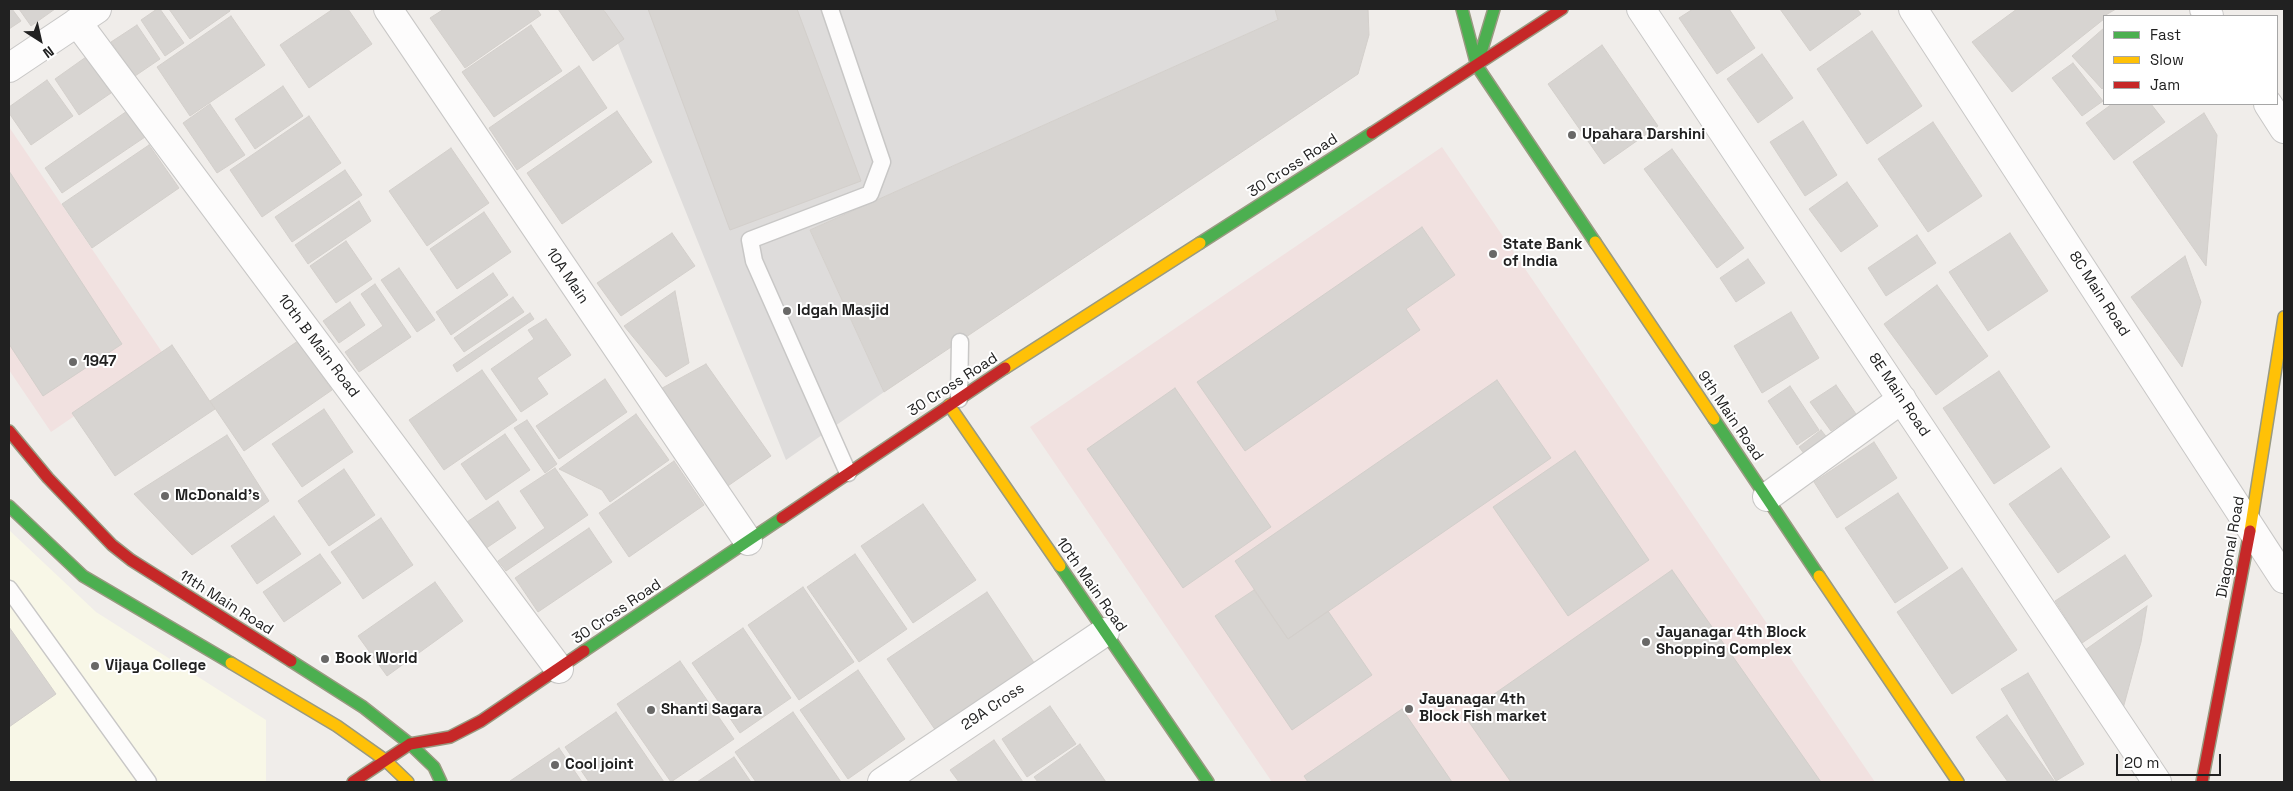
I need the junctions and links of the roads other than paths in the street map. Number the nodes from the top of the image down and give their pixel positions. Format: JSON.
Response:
{"nodes":[{"id":1,"x":388,"y":9,"type":"edge"},
{"id":2,"x":830,"y":9,"type":"edge"},
{"id":3,"x":1462,"y":9,"type":"edge"},
{"id":4,"x":1494,"y":9,"type":"edge"},
{"id":5,"x":1562,"y":9,"type":"edge"},
{"id":6,"x":1641,"y":9,"type":"edge"},
{"id":7,"x":1913,"y":9,"type":"edge"},
{"id":8,"x":87,"y":16,"type":"edge"},
{"id":9,"x":1478,"y":66,"type":"junction"},
{"id":10,"x":9,"y":68,"type":"edge"},
{"id":11,"x":2269,"y":105,"type":"edge"},
{"id":12,"x":2284,"y":129,"type":"edge"},
{"id":13,"x":2284,"y":317,"type":"edge"},
{"id":14,"x":960,"y":342,"type":"dead end"},
{"id":15,"x":1902,"y":399,"type":"junction"},
{"id":16,"x":954,"y":402,"type":"junction"},
{"id":17,"x":9,"y":432,"type":"edge"},
{"id":18,"x":848,"y":473,"type":"junction"},
{"id":19,"x":1767,"y":497,"type":"junction"},
{"id":20,"x":9,"y":506,"type":"edge"},
{"id":21,"x":2251,"y":528,"type":"junction"},
{"id":22,"x":748,"y":541,"type":"junction"},
{"id":23,"x":2284,"y":579,"type":"edge"},
{"id":24,"x":9,"y":589,"type":"edge"},
{"id":25,"x":1105,"y":632,"type":"junction"},
{"id":26,"x":560,"y":669,"type":"junction"},
{"id":27,"x":450,"y":738,"type":"junction"},
{"id":28,"x":410,"y":744,"type":"junction"},
{"id":29,"x":385,"y":760,"type":"junction"},
{"id":30,"x":438,"y":760,"type":"junction"},
{"id":31,"x":423,"y":777,"type":"dead end"},
{"id":32,"x":148,"y":782,"type":"edge"},
{"id":33,"x":353,"y":782,"type":"edge"},
{"id":34,"x":408,"y":782,"type":"edge"},
{"id":35,"x":440,"y":782,"type":"edge"},
{"id":36,"x":882,"y":782,"type":"edge"},
{"id":37,"x":1208,"y":782,"type":"edge"},
{"id":38,"x":1958,"y":782,"type":"edge"},
{"id":39,"x":2157,"y":782,"type":"edge"},
{"id":40,"x":2202,"y":782,"type":"edge"}],
"edges":[{"from":1,"to":22,"type":"street","name":"10A Main"},
{"from":2,"to":18,"type":"lane"},
{"from":3,"to":9,"type":"main road","name":"9th Main Road"},
{"from":4,"to":9,"type":"main road"},
{"from":5,"to":9,"type":"main road","name":"30 Cross Road"},
{"from":6,"to":15,"type":"street","name":"8E Main Road"},
{"from":7,"to":21,"type":"street","name":"8C Main Road"},
{"from":8,"to":10,"type":"street"},
{"from":8,"to":26,"type":"street","name":"10th B Main Road"},
{"from":9,"to":16,"type":"main road","name":"30 Cross Road"},
{"from":9,"to":19,"type":"main road","name":"9th Main Road"},
{"from":11,"to":12,"type":"street"},
{"from":13,"to":21,"type":"main road","name":"Diagonal Road"},
{"from":14,"to":16,"type":"lane"},
{"from":15,"to":19,"type":"street"},
{"from":15,"to":39,"type":"street","name":"8E Main Road"},
{"from":16,"to":18,"type":"main road","name":"30 Cross Road"},
{"from":16,"to":25,"type":"main road","name":"10th Main Road"},
{"from":17,"to":28,"type":"main road","name":"11th Main Road"},
{"from":18,"to":22,"type":"main road","name":"30 Cross Road"},
{"from":19,"to":38,"type":"main road","name":"9th Main Road"},
{"from":20,"to":29,"type":"main road"},
{"from":21,"to":23,"type":"street","name":"8C Main Road"},
{"from":21,"to":40,"type":"main road","name":"Diagonal Road"},
{"from":22,"to":26,"type":"main road","name":"30 Cross Road"},
{"from":24,"to":32,"type":"lane"},
{"from":25,"to":36,"type":"street","name":"29A Cross"},
{"from":25,"to":37,"type":"main road","name":"10th Main Road"},
{"from":26,"to":27,"type":"main road","name":"30 Cross Road"},
{"from":27,"to":28,"type":"main road"},
{"from":27,"to":30,"type":"main road"},
{"from":28,"to":29,"type":"main road"},
{"from":28,"to":30,"type":"main road","name":"11th Main Road"},
{"from":29,"to":33,"type":"main road"},
{"from":29,"to":34,"type":"main road"},
{"from":30,"to":31,"type":"main road"},
{"from":30,"to":35,"type":"main road","name":"11th Main Road"}]}
